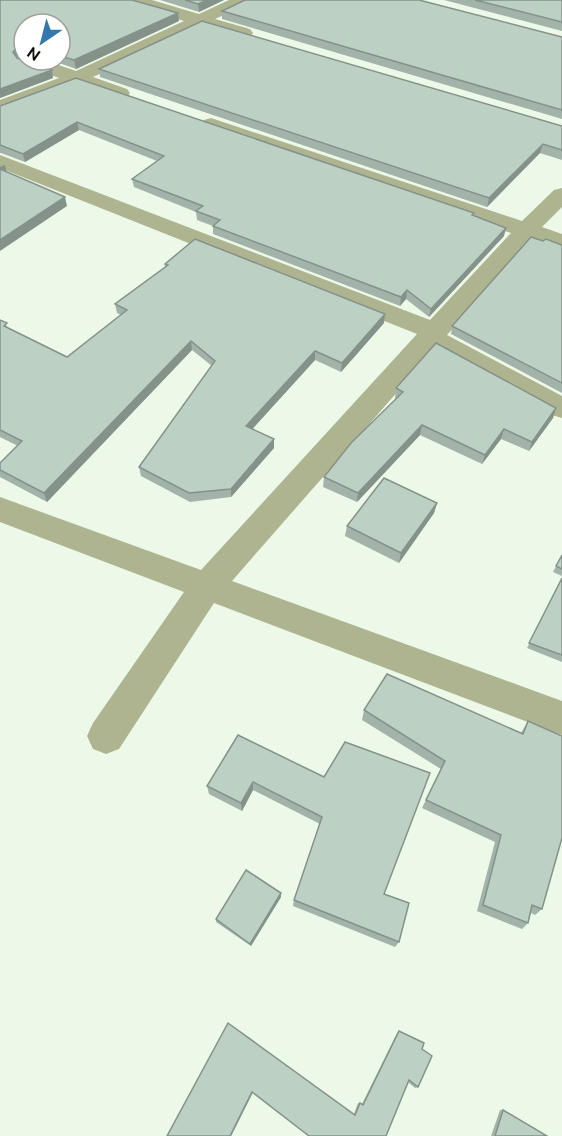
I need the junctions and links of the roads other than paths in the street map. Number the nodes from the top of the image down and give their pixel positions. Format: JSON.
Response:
{"nodes":[{"id":1,"x":134,"y":0,"type":"edge"},
{"id":2,"x":242,"y":0,"type":"edge"},
{"id":3,"x":200,"y":20,"type":"junction"},
{"id":4,"x":256,"y":37,"type":"edge"},
{"id":5,"x":59,"y":72,"type":"edge"},
{"id":6,"x":76,"y":78,"type":"junction"},
{"id":7,"x":143,"y":101,"type":"edge"},
{"id":8,"x":0,"y":107,"type":"edge"},
{"id":9,"x":188,"y":116,"type":"edge"},
{"id":10,"x":0,"y":161,"type":"edge"},
{"id":11,"x":562,"y":195,"type":"edge"},
{"id":12,"x":526,"y":230,"type":"junction"},
{"id":13,"x":562,"y":242,"type":"edge"},
{"id":14,"x":433,"y":334,"type":"junction"},
{"id":15,"x":562,"y":408,"type":"edge"},
{"id":16,"x":0,"y":509,"type":"edge"},
{"id":17,"x":207,"y":586,"type":"junction"},
{"id":18,"x":562,"y":718,"type":"edge"},
{"id":19,"x":106,"y":736,"type":"dead end"}],
"edges":[{"from":1,"to":3,"type":"street"},
{"from":2,"to":3,"type":"street"},
{"from":3,"to":4,"type":"street"},
{"from":3,"to":6,"type":"street"},
{"from":5,"to":6,"type":"street"},
{"from":6,"to":7,"type":"street"},
{"from":6,"to":8,"type":"street"},
{"from":9,"to":12,"type":"street"},
{"from":10,"to":14,"type":"street"},
{"from":11,"to":12,"type":"street"},
{"from":12,"to":13,"type":"street"},
{"from":12,"to":14,"type":"street"},
{"from":14,"to":15,"type":"street"},
{"from":14,"to":17,"type":"street"},
{"from":16,"to":17,"type":"street"},
{"from":17,"to":18,"type":"street"},
{"from":17,"to":19,"type":"street"}]}
